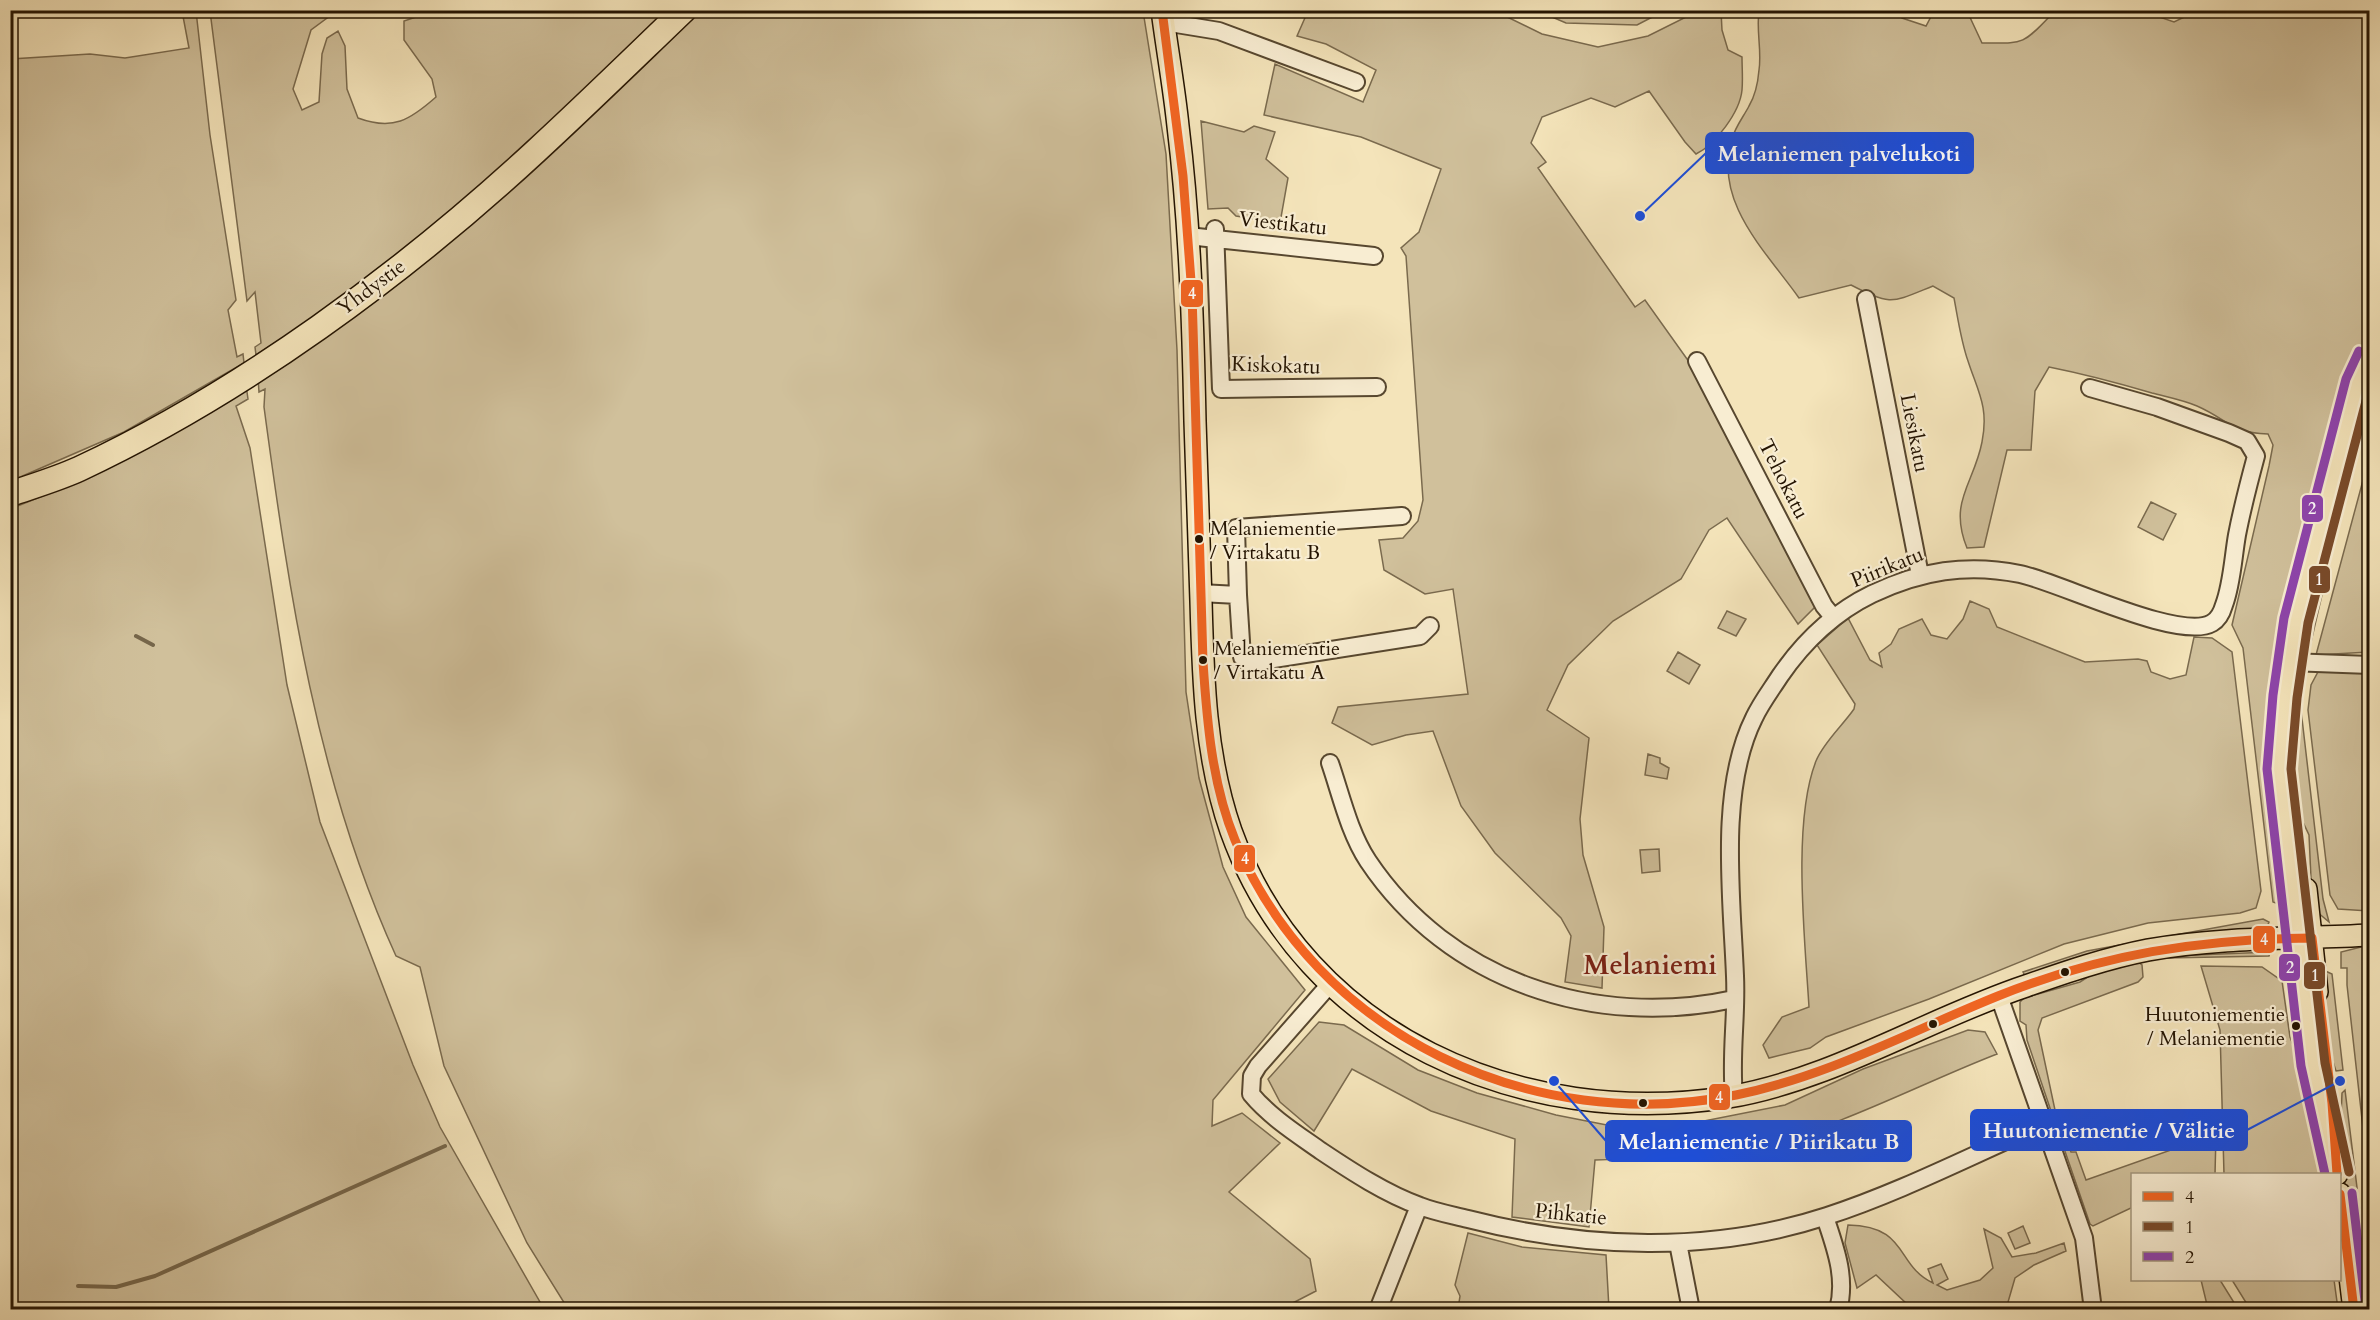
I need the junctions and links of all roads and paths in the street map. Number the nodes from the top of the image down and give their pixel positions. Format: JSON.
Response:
{"nodes":[{"id":1,"x":684,"y":10,"type":"edge"},
{"id":2,"x":1163,"y":16,"type":"edge"},
{"id":3,"x":1356,"y":82,"type":"dead end"},
{"id":4,"x":1215,"y":234,"type":"junction"},
{"id":5,"x":1188,"y":236,"type":"junction"},
{"id":6,"x":1374,"y":256,"type":"dead end"},
{"id":7,"x":1866,"y":299,"type":"dead end"},
{"id":8,"x":2370,"y":356,"type":"edge"},
{"id":9,"x":1697,"y":361,"type":"dead end"},
{"id":10,"x":1377,"y":387,"type":"dead end"},
{"id":11,"x":2090,"y":388,"type":"dead end"},
{"id":12,"x":10,"y":494,"type":"edge"},
{"id":13,"x":1402,"y":516,"type":"dead end"},
{"id":14,"x":1920,"y":575,"type":"junction"},
{"id":15,"x":1200,"y":593,"type":"junction"},
{"id":16,"x":1238,"y":595,"type":"junction"},
{"id":17,"x":1833,"y":616,"type":"junction"},
{"id":18,"x":1430,"y":626,"type":"dead end"},
{"id":19,"x":2289,"y":662,"type":"junction"},
{"id":20,"x":2370,"y":665,"type":"edge"},
{"id":21,"x":1330,"y":763,"type":"dead end"},
{"id":22,"x":2370,"y":935,"type":"edge"},
{"id":23,"x":2304,"y":938,"type":"junction"},
{"id":24,"x":1331,"y":983,"type":"junction"},
{"id":25,"x":1999,"y":996,"type":"junction"},
{"id":26,"x":1734,"y":999,"type":"junction"},
{"id":27,"x":1734,"y":1096,"type":"junction"},
{"id":28,"x":2044,"y":1124,"type":"junction"},
{"id":29,"x":2337,"y":1173,"type":"edge"},
{"id":30,"x":2341,"y":1202,"type":"edge"},
{"id":31,"x":1419,"y":1206,"type":"junction"},
{"id":32,"x":1825,"y":1216,"type":"junction"},
{"id":33,"x":1678,"y":1243,"type":"junction"},
{"id":34,"x":1378,"y":1310,"type":"edge"},
{"id":35,"x":1691,"y":1310,"type":"edge"},
{"id":36,"x":1838,"y":1310,"type":"edge"},
{"id":37,"x":2093,"y":1310,"type":"edge"},
{"id":38,"x":2354,"y":1310,"type":"edge"}],
"edges":[{"from":1,"to":12,"type":"highway","name":"Yhdystie"},
{"from":2,"to":3,"type":"street"},
{"from":2,"to":5,"type":"main road"},
{"from":4,"to":5,"type":"street","name":"Viestikatu"},
{"from":4,"to":6,"type":"street","name":"Viestikatu"},
{"from":4,"to":10,"type":"street","name":"Kiskokatu"},
{"from":5,"to":15,"type":"main road"},
{"from":7,"to":14,"type":"street","name":"Liesikatu"},
{"from":8,"to":19,"type":"main road"},
{"from":9,"to":17,"type":"street","name":"Tehokatu"},
{"from":11,"to":14,"type":"street","name":"Piirikatu"},
{"from":13,"to":16,"type":"street"},
{"from":14,"to":17,"type":"street","name":"Piirikatu"},
{"from":15,"to":16,"type":"street"},
{"from":15,"to":24,"type":"main road"},
{"from":16,"to":18,"type":"street"},
{"from":17,"to":26,"type":"street","name":"Piirikatu"},
{"from":19,"to":20,"type":"street"},
{"from":19,"to":23,"type":"main road"},
{"from":21,"to":26,"type":"street"},
{"from":22,"to":23,"type":"main road"},
{"from":23,"to":25,"type":"main road"},
{"from":23,"to":29,"type":"main road"},
{"from":24,"to":27,"type":"main road"},
{"from":24,"to":31,"type":"street","name":"Pihkatie"},
{"from":25,"to":27,"type":"main road"},
{"from":25,"to":28,"type":"street"},
{"from":26,"to":27,"type":"street","name":"Piirikatu"},
{"from":28,"to":32,"type":"street","name":"Pihkatie"},
{"from":28,"to":37,"type":"street"},
{"from":30,"to":38,"type":"main road"},
{"from":31,"to":33,"type":"street","name":"Pihkatie"},
{"from":31,"to":34,"type":"street"},
{"from":32,"to":33,"type":"street","name":"Pihkatie"},
{"from":32,"to":36,"type":"street"},
{"from":33,"to":35,"type":"street"}]}
